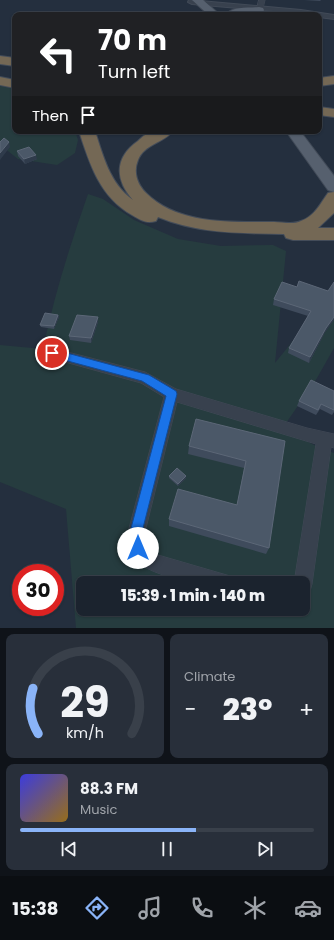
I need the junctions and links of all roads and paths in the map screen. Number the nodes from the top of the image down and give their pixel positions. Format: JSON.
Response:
{"nodes":[{"id":1,"x":262,"y":0,"type":"edge"},
{"id":2,"x":198,"y":4,"type":"edge"},
{"id":3,"x":259,"y":9,"type":"junction"},
{"id":4,"x":211,"y":12,"type":"edge"},
{"id":5,"x":238,"y":12,"type":"edge"},
{"id":6,"x":288,"y":12,"type":"edge"},
{"id":7,"x":301,"y":12,"type":"edge"},
{"id":8,"x":322,"y":16,"type":"edge"},
{"id":9,"x":322,"y":16,"type":"edge"},
{"id":10,"x":334,"y":18,"type":"edge"},
{"id":11,"x":0,"y":59,"type":"edge"},
{"id":12,"x":12,"y":61,"type":"edge"},
{"id":13,"x":0,"y":75,"type":"edge"},
{"id":14,"x":12,"y":76,"type":"edge"},
{"id":15,"x":334,"y":80,"type":"edge"},
{"id":16,"x":0,"y":81,"type":"edge"},
{"id":17,"x":322,"y":82,"type":"edge"},
{"id":18,"x":12,"y":83,"type":"edge"},
{"id":19,"x":322,"y":111,"type":"edge"},
{"id":20,"x":334,"y":113,"type":"edge"},
{"id":21,"x":322,"y":118,"type":"edge"},
{"id":22,"x":334,"y":120,"type":"edge"},
{"id":23,"x":88,"y":134,"type":"edge"},
{"id":24,"x":159,"y":134,"type":"edge"},
{"id":25,"x":295,"y":134,"type":"edge"},
{"id":26,"x":309,"y":134,"type":"edge"},
{"id":27,"x":334,"y":166,"type":"edge"},
{"id":28,"x":334,"y":187,"type":"edge"},
{"id":29,"x":334,"y":197,"type":"edge"},
{"id":30,"x":334,"y":225,"type":"edge"},
{"id":31,"x":303,"y":228,"type":"junction"},
{"id":32,"x":334,"y":234,"type":"edge"},
{"id":33,"x":52,"y":353,"type":"dead end"},
{"id":34,"x":172,"y":394,"type":"junction"},
{"id":35,"x":329,"y":439,"type":"edge"},
{"id":36,"x":200,"y":576,"type":"edge"},
{"id":37,"x":304,"y":576,"type":"edge"}],
"edges":[{"from":1,"to":3,"type":"street"},
{"from":2,"to":3,"type":"street"},
{"from":2,"to":4,"type":"main road"},
{"from":3,"to":5,"type":"main road"},
{"from":3,"to":6,"type":"street"},
{"from":3,"to":7,"type":"street"},
{"from":8,"to":10,"type":"street"},
{"from":9,"to":10,"type":"street"},
{"from":11,"to":12,"type":"highway"},
{"from":13,"to":14,"type":"highway"},
{"from":15,"to":17,"type":"highway"},
{"from":16,"to":18,"type":"highway"},
{"from":19,"to":20,"type":"highway"},
{"from":21,"to":22,"type":"highway"},
{"from":23,"to":32,"type":"highway"},
{"from":24,"to":31,"type":"highway"},
{"from":25,"to":28,"type":"main road"},
{"from":26,"to":27,"type":"main road"},
{"from":29,"to":31,"type":"highway"},
{"from":30,"to":31,"type":"highway"},
{"from":33,"to":34,"type":"street"},
{"from":34,"to":35,"type":"street"},
{"from":34,"to":36,"type":"street"},
{"from":35,"to":37,"type":"street"}]}
